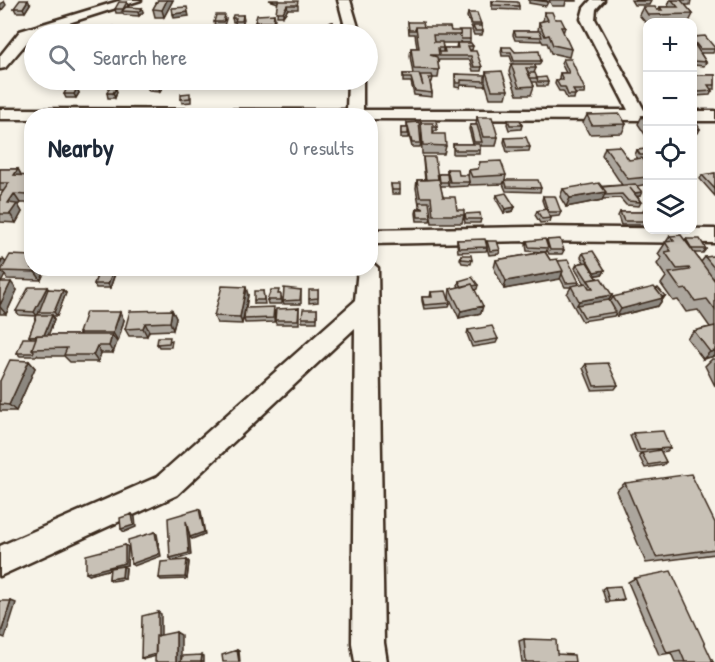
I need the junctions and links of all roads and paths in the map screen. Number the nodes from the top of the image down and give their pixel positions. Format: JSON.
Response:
{"nodes":[{"id":1,"x":135,"y":0,"type":"edge"},
{"id":2,"x":344,"y":0,"type":"edge"},
{"id":3,"x":598,"y":0,"type":"edge"},
{"id":4,"x":57,"y":24,"type":"edge"},
{"id":5,"x":351,"y":24,"type":"edge"},
{"id":6,"x":24,"y":35,"type":"edge"},
{"id":7,"x":0,"y":65,"type":"edge"},
{"id":8,"x":355,"y":90,"type":"edge"},
{"id":9,"x":355,"y":108,"type":"edge"},
{"id":10,"x":0,"y":114,"type":"edge"},
{"id":11,"x":24,"y":114,"type":"edge"},
{"id":12,"x":378,"y":115,"type":"edge"},
{"id":13,"x":643,"y":116,"type":"edge"},
{"id":14,"x":697,"y":116,"type":"edge"},
{"id":15,"x":715,"y":116,"type":"edge"},
{"id":16,"x":715,"y":236,"type":"edge"},
{"id":17,"x":378,"y":237,"type":"edge"},
{"id":18,"x":368,"y":276,"type":"edge"},
{"id":19,"x":366,"y":304,"type":"junction"},
{"id":20,"x":3,"y":562,"type":"edge"},
{"id":21,"x":371,"y":662,"type":"edge"}],
"edges":[{"from":1,"to":4,"type":"street"},
{"from":2,"to":5,"type":"street"},
{"from":3,"to":13,"type":"street"},
{"from":6,"to":7,"type":"street"},
{"from":8,"to":9,"type":"street"},
{"from":10,"to":11,"type":"street"},
{"from":12,"to":13,"type":"street"},
{"from":14,"to":15,"type":"street"},
{"from":16,"to":17,"type":"street"},
{"from":18,"to":19,"type":"street"},
{"from":19,"to":20,"type":"street"},
{"from":19,"to":21,"type":"street"}]}
